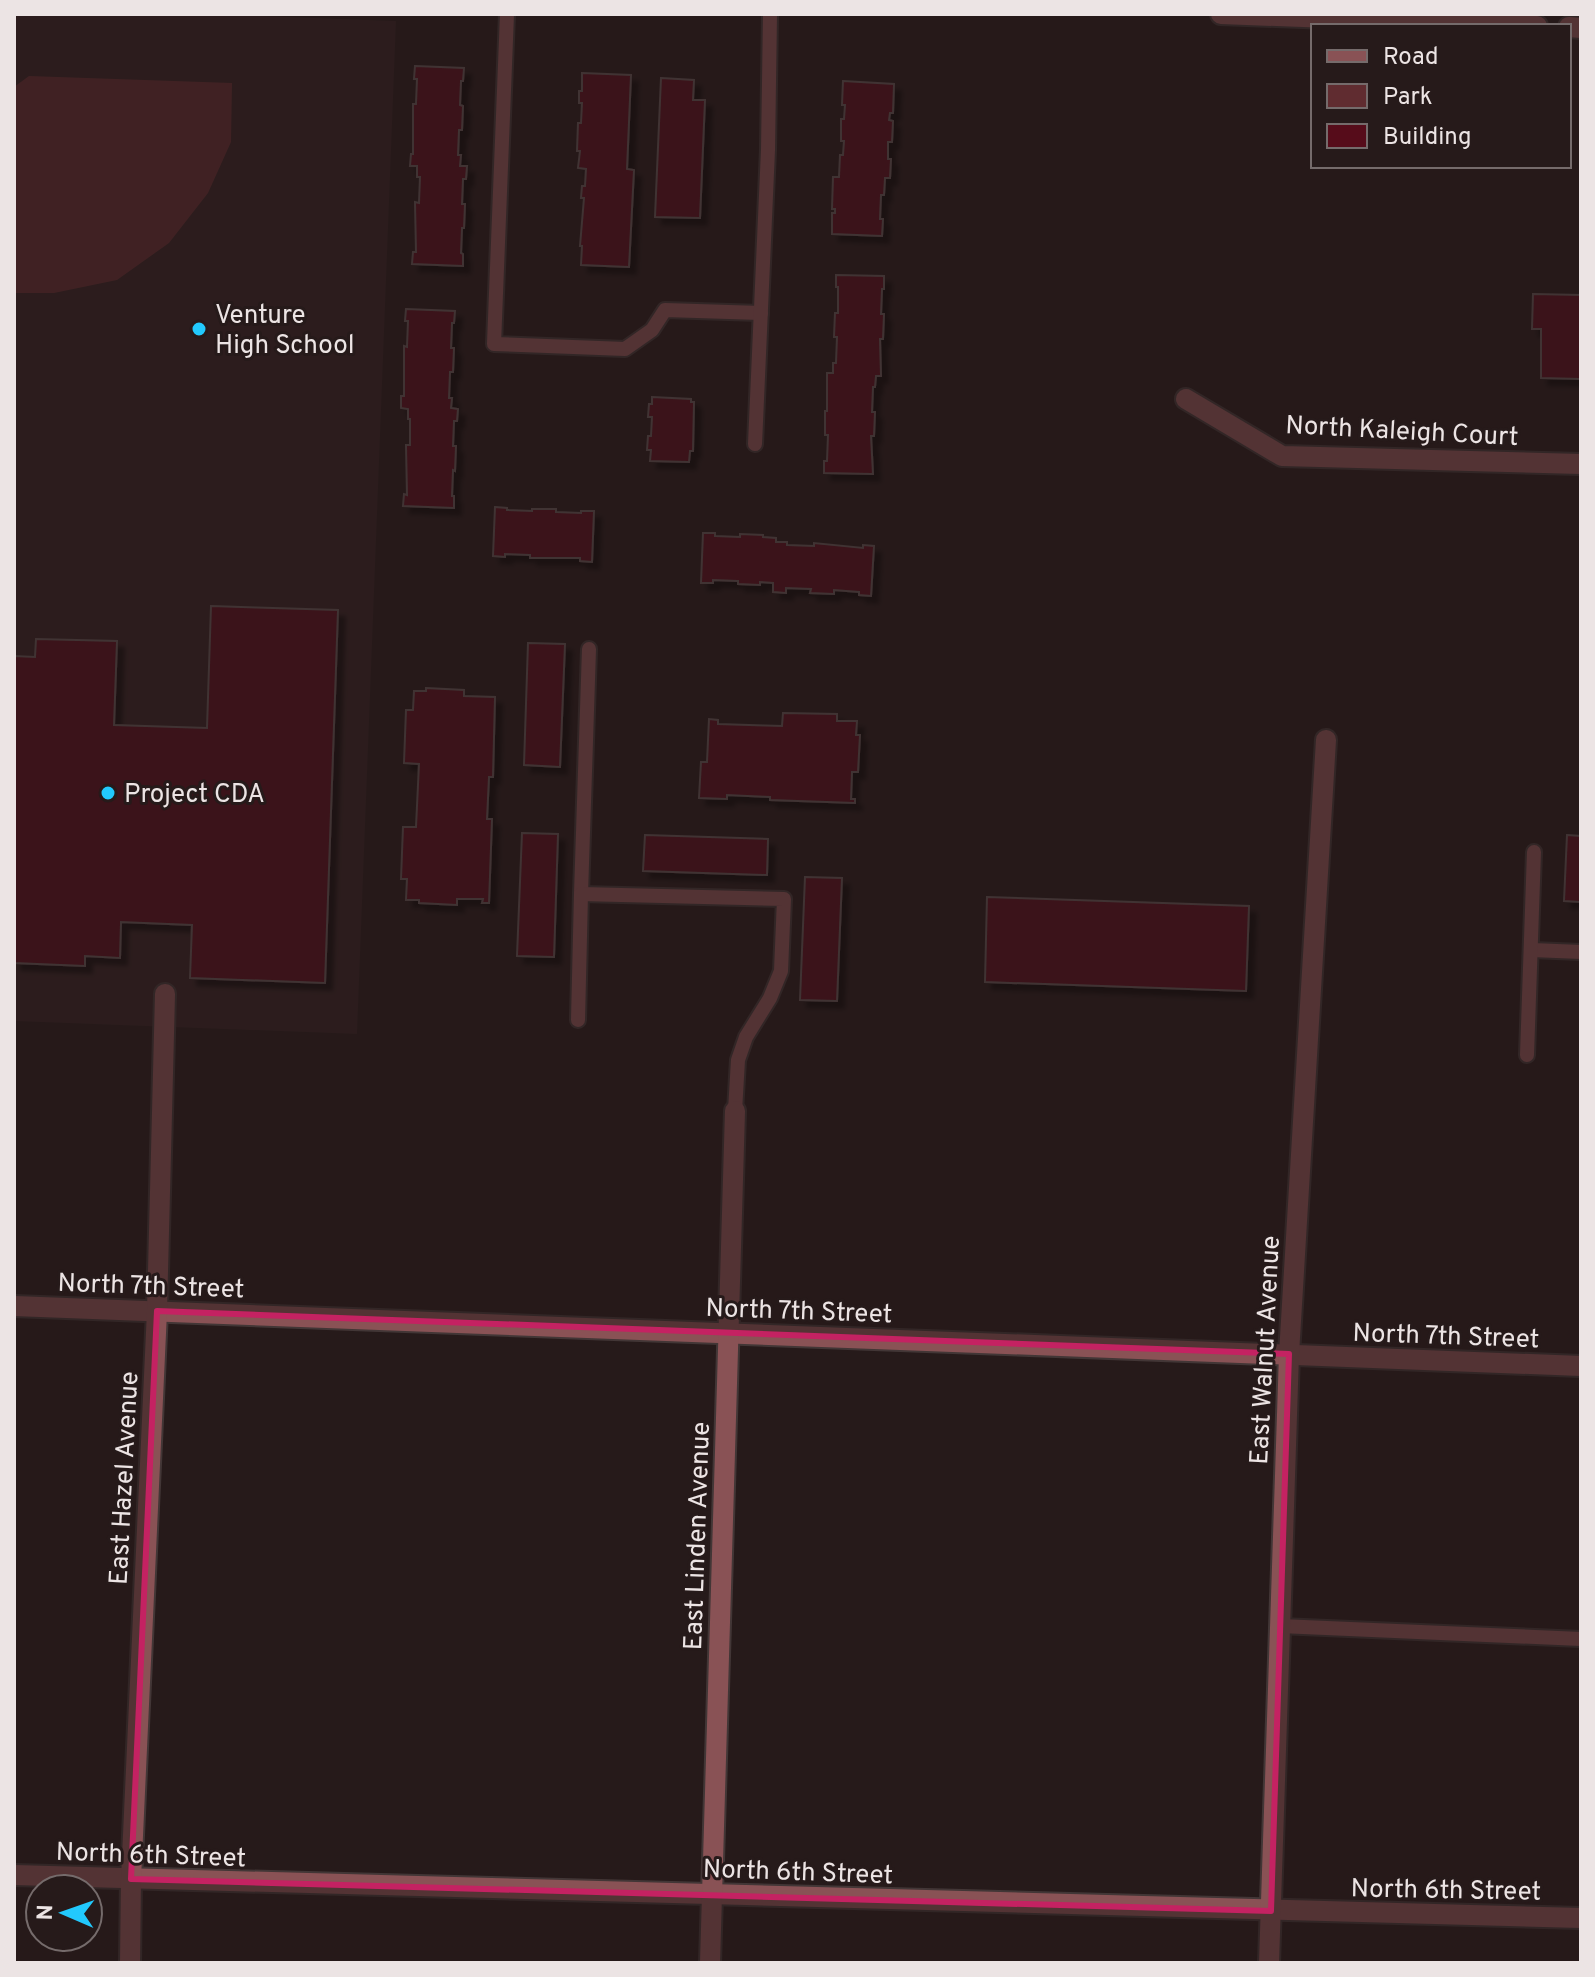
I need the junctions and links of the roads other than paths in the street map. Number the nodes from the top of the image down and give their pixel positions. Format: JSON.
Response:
{"nodes":[{"id":1,"x":507,"y":14,"type":"edge"},
{"id":2,"x":770,"y":14,"type":"edge"},
{"id":3,"x":1221,"y":14,"type":"edge"},
{"id":4,"x":1442,"y":18,"type":"edge"},
{"id":5,"x":1513,"y":24,"type":"edge"},
{"id":6,"x":761,"y":313,"type":"junction"},
{"id":7,"x":1186,"y":399,"type":"dead end"},
{"id":8,"x":755,"y":444,"type":"dead end"},
{"id":9,"x":1581,"y":464,"type":"edge"},
{"id":10,"x":589,"y":649,"type":"dead end"},
{"id":11,"x":1326,"y":740,"type":"dead end"},
{"id":12,"x":1534,"y":852,"type":"dead end"},
{"id":13,"x":581,"y":894,"type":"junction"},
{"id":14,"x":1532,"y":950,"type":"junction"},
{"id":15,"x":1581,"y":952,"type":"edge"},
{"id":16,"x":165,"y":994,"type":"dead end"},
{"id":17,"x":578,"y":1020,"type":"dead end"},
{"id":18,"x":1527,"y":1055,"type":"dead end"},
{"id":19,"x":735,"y":1111,"type":"joint"},
{"id":20,"x":14,"y":1306,"type":"edge"},
{"id":21,"x":157,"y":1311,"type":"junction"},
{"id":22,"x":728,"y":1333,"type":"junction"},
{"id":23,"x":1289,"y":1354,"type":"junction"},
{"id":24,"x":1581,"y":1366,"type":"edge"},
{"id":25,"x":1280,"y":1626,"type":"junction"},
{"id":26,"x":1581,"y":1639,"type":"edge"},
{"id":27,"x":14,"y":1875,"type":"edge"},
{"id":28,"x":131,"y":1879,"type":"junction"},
{"id":29,"x":712,"y":1895,"type":"junction"},
{"id":30,"x":1271,"y":1911,"type":"junction"},
{"id":31,"x":1581,"y":1918,"type":"edge"},
{"id":32,"x":130,"y":1963,"type":"edge"},
{"id":33,"x":710,"y":1963,"type":"edge"},
{"id":34,"x":1269,"y":1963,"type":"edge"}],
"edges":[{"from":1,"to":6,"type":"lane"},
{"from":2,"to":6,"type":"lane"},
{"from":3,"to":4,"type":"street"},
{"from":4,"to":5,"type":"street"},
{"from":6,"to":8,"type":"lane"},
{"from":7,"to":9,"type":"street","name":"North Kaleigh Court"},
{"from":10,"to":13,"type":"lane"},
{"from":11,"to":23,"type":"street","name":"East Walnut Avenue"},
{"from":12,"to":14,"type":"lane"},
{"from":13,"to":17,"type":"lane"},
{"from":13,"to":19,"type":"lane"},
{"from":14,"to":15,"type":"lane"},
{"from":14,"to":18,"type":"lane"},
{"from":16,"to":21,"type":"street","name":"East Hazel Avenue"},
{"from":19,"to":22,"type":"street","name":"East Linden Avenue"},
{"from":20,"to":21,"type":"street","name":"North 7th Street"},
{"from":21,"to":22,"type":"street","name":"North 7th Street"},
{"from":21,"to":28,"type":"street","name":"East Hazel Avenue"},
{"from":22,"to":23,"type":"street","name":"North 7th Street"},
{"from":22,"to":29,"type":"street","name":"East Linden Avenue"},
{"from":23,"to":24,"type":"street","name":"North 7th Street"},
{"from":23,"to":25,"type":"street","name":"East Walnut Avenue"},
{"from":25,"to":26,"type":"lane"},
{"from":25,"to":30,"type":"street","name":"East Walnut Avenue"},
{"from":27,"to":28,"type":"street","name":"North 6th Street"},
{"from":28,"to":29,"type":"street","name":"North 6th Street"},
{"from":28,"to":32,"type":"street","name":"East Hazel Avenue"},
{"from":29,"to":30,"type":"street","name":"North 6th Street"},
{"from":29,"to":33,"type":"street","name":"East Linden Avenue"},
{"from":30,"to":31,"type":"street","name":"North 6th Street"},
{"from":30,"to":34,"type":"street","name":"East Walnut Avenue"}]}
